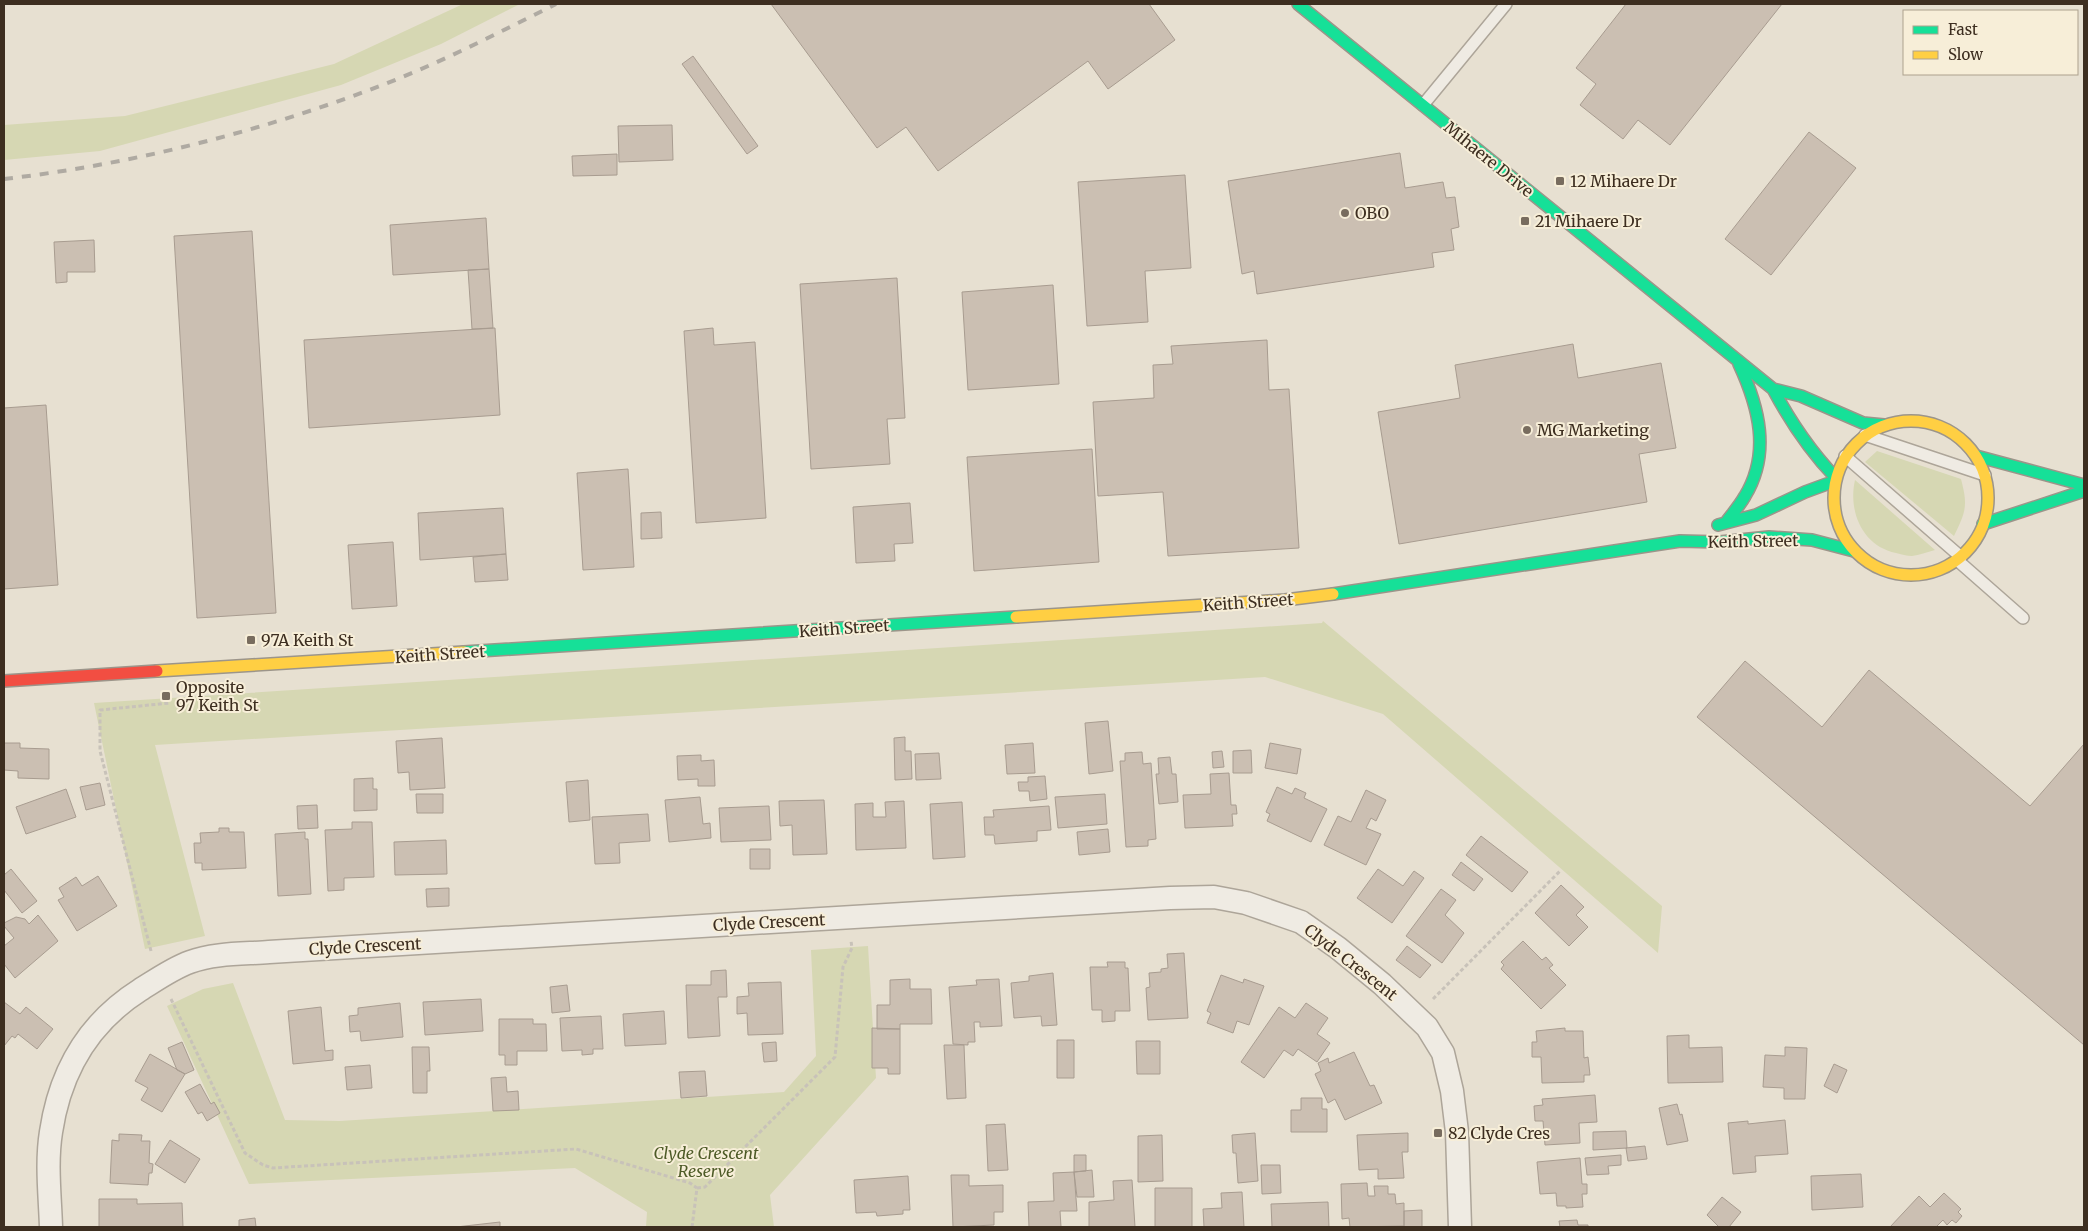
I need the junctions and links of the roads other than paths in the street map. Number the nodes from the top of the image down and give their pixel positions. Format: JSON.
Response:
{"nodes":[{"id":1,"x":1298,"y":4,"type":"edge"},
{"id":2,"x":1506,"y":4,"type":"edge"},
{"id":3,"x":1422,"y":105,"type":"junction"},
{"id":4,"x":1738,"y":360,"type":"junction"},
{"id":5,"x":1773,"y":390,"type":"junction"},
{"id":6,"x":1884,"y":425,"type":"junction"},
{"id":7,"x":1865,"y":435,"type":"junction"},
{"id":8,"x":1845,"y":456,"type":"junction"},
{"id":9,"x":1976,"y":456,"type":"junction"},
{"id":10,"x":1985,"y":475,"type":"junction"},
{"id":11,"x":1836,"y":479,"type":"junction"},
{"id":12,"x":2084,"y":485,"type":"edge"},
{"id":13,"x":2084,"y":490,"type":"edge"},
{"id":14,"x":1727,"y":521,"type":"junction"},
{"id":15,"x":1983,"y":524,"type":"junction"},
{"id":16,"x":1680,"y":541,"type":"junction"},
{"id":17,"x":1854,"y":551,"type":"junction"},
{"id":18,"x":1959,"y":558,"type":"junction"},
{"id":19,"x":2023,"y":618,"type":"dead end"},
{"id":20,"x":4,"y":681,"type":"edge"},
{"id":21,"x":51,"y":1227,"type":"edge"},
{"id":22,"x":1460,"y":1227,"type":"edge"}],
"edges":[{"from":1,"to":3,"type":"street","name":"Mihaere Drive"},
{"from":2,"to":3,"type":"lane"},
{"from":3,"to":4,"type":"street","name":"Mihaere Drive"},
{"from":4,"to":5,"type":"street","name":"Mihaere Drive"},
{"from":4,"to":14,"type":"street"},
{"from":5,"to":6,"type":"street","name":"Mihaere Drive"},
{"from":5,"to":11,"type":"street","name":"Mihaere Drive"},
{"from":6,"to":7,"type":"street"},
{"from":6,"to":9,"type":"street"},
{"from":7,"to":8,"type":"street"},
{"from":7,"to":10,"type":"lane"},
{"from":8,"to":11,"type":"street"},
{"from":8,"to":18,"type":"lane"},
{"from":9,"to":10,"type":"street"},
{"from":9,"to":12,"type":"street"},
{"from":10,"to":15,"type":"street"},
{"from":11,"to":14,"type":"street","name":"Keith Street"},
{"from":11,"to":17,"type":"street"},
{"from":13,"to":15,"type":"street"},
{"from":14,"to":16,"type":"street","name":"Keith Street"},
{"from":15,"to":18,"type":"street"},
{"from":16,"to":17,"type":"street","name":"Keith Street"},
{"from":16,"to":20,"type":"street","name":"Keith Street"},
{"from":17,"to":18,"type":"street"},
{"from":18,"to":19,"type":"lane"},
{"from":21,"to":22,"type":"street","name":"Clyde Crescent"}]}
